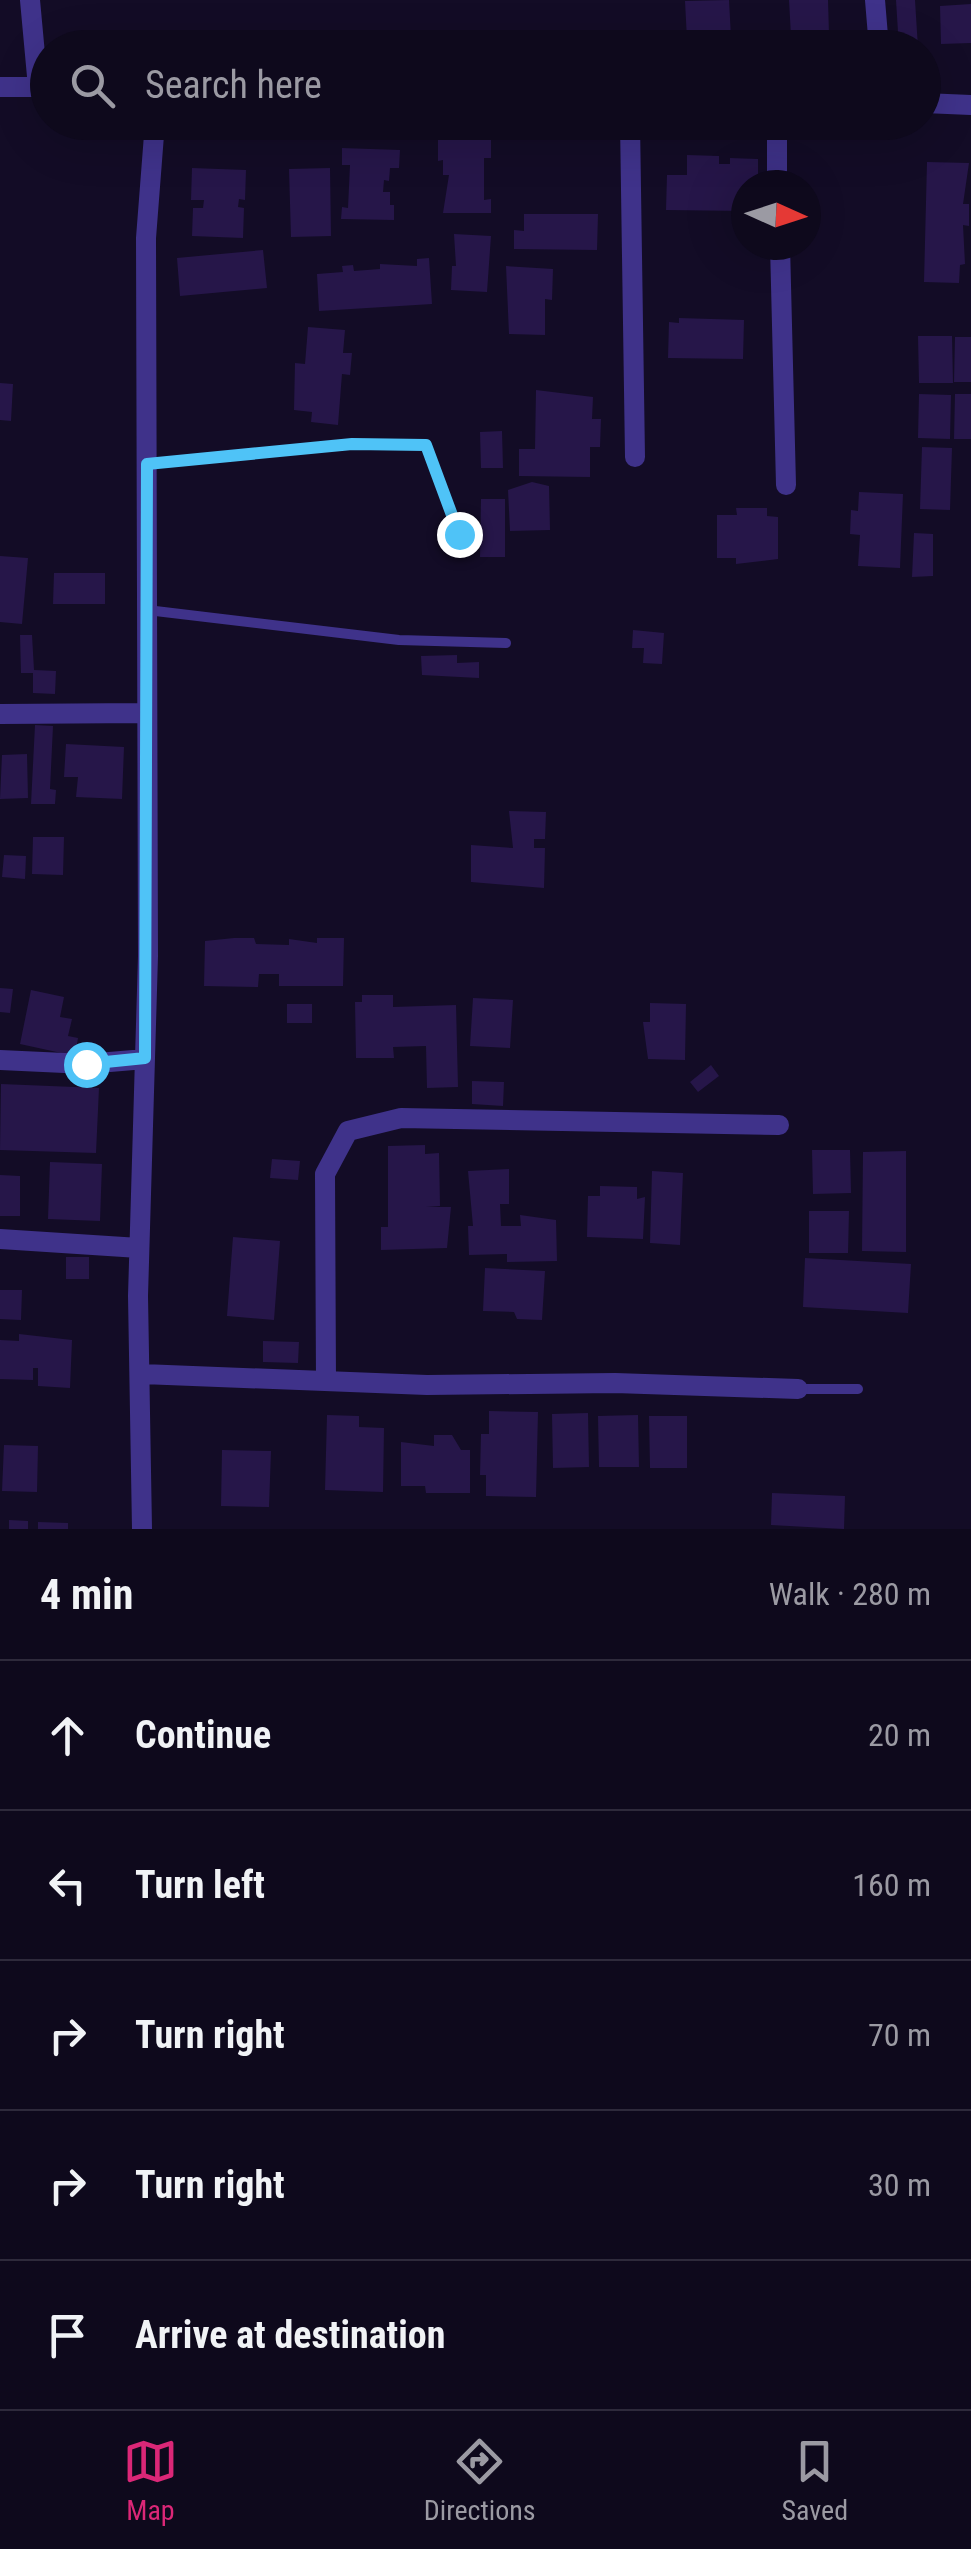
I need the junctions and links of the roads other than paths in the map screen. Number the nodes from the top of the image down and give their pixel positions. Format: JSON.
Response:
{"nodes":[{"id":1,"x":30,"y":0,"type":"edge"},
{"id":2,"x":875,"y":0,"type":"edge"},
{"id":3,"x":34,"y":30,"type":"edge"},
{"id":4,"x":878,"y":30,"type":"edge"},
{"id":5,"x":0,"y":87,"type":"edge"},
{"id":6,"x":30,"y":89,"type":"edge"},
{"id":7,"x":941,"y":104,"type":"edge"},
{"id":8,"x":971,"y":105,"type":"edge"},
{"id":9,"x":154,"y":140,"type":"edge"},
{"id":10,"x":630,"y":140,"type":"edge"},
{"id":11,"x":777,"y":140,"type":"edge"},
{"id":12,"x":778,"y":170,"type":"edge"},
{"id":13,"x":780,"y":260,"type":"edge"},
{"id":14,"x":634,"y":457,"type":"dead end"},
{"id":15,"x":147,"y":464,"type":"junction"},
{"id":16,"x":786,"y":485,"type":"dead end"},
{"id":17,"x":459,"y":534,"type":"dead end"},
{"id":18,"x":147,"y":610,"type":"junction"},
{"id":19,"x":506,"y":643,"type":"dead end"},
{"id":20,"x":145,"y":713,"type":"junction"},
{"id":21,"x":0,"y":714,"type":"edge"},
{"id":22,"x":145,"y":1058,"type":"junction"},
{"id":23,"x":0,"y":1060,"type":"edge"},
{"id":24,"x":778,"y":1125,"type":"dead end"},
{"id":25,"x":0,"y":1239,"type":"edge"},
{"id":26,"x":139,"y":1248,"type":"junction"},
{"id":27,"x":142,"y":1374,"type":"junction"},
{"id":28,"x":326,"y":1381,"type":"junction"},
{"id":29,"x":798,"y":1389,"type":"joint"},
{"id":30,"x":858,"y":1389,"type":"dead end"},
{"id":31,"x":142,"y":1529,"type":"edge"}],
"edges":[{"from":1,"to":3,"type":"street"},
{"from":2,"to":4,"type":"street"},
{"from":5,"to":6,"type":"street"},
{"from":7,"to":8,"type":"street"},
{"from":9,"to":15,"type":"street"},
{"from":10,"to":14,"type":"street"},
{"from":11,"to":12,"type":"street"},
{"from":13,"to":16,"type":"street"},
{"from":15,"to":17,"type":"lane"},
{"from":15,"to":18,"type":"street"},
{"from":18,"to":19,"type":"lane"},
{"from":18,"to":20,"type":"street"},
{"from":20,"to":21,"type":"street"},
{"from":20,"to":22,"type":"street"},
{"from":22,"to":23,"type":"street"},
{"from":22,"to":26,"type":"street"},
{"from":24,"to":28,"type":"street"},
{"from":25,"to":26,"type":"street"},
{"from":26,"to":27,"type":"street"},
{"from":27,"to":28,"type":"street"},
{"from":27,"to":31,"type":"street"},
{"from":28,"to":29,"type":"street"},
{"from":29,"to":30,"type":"lane"}]}
